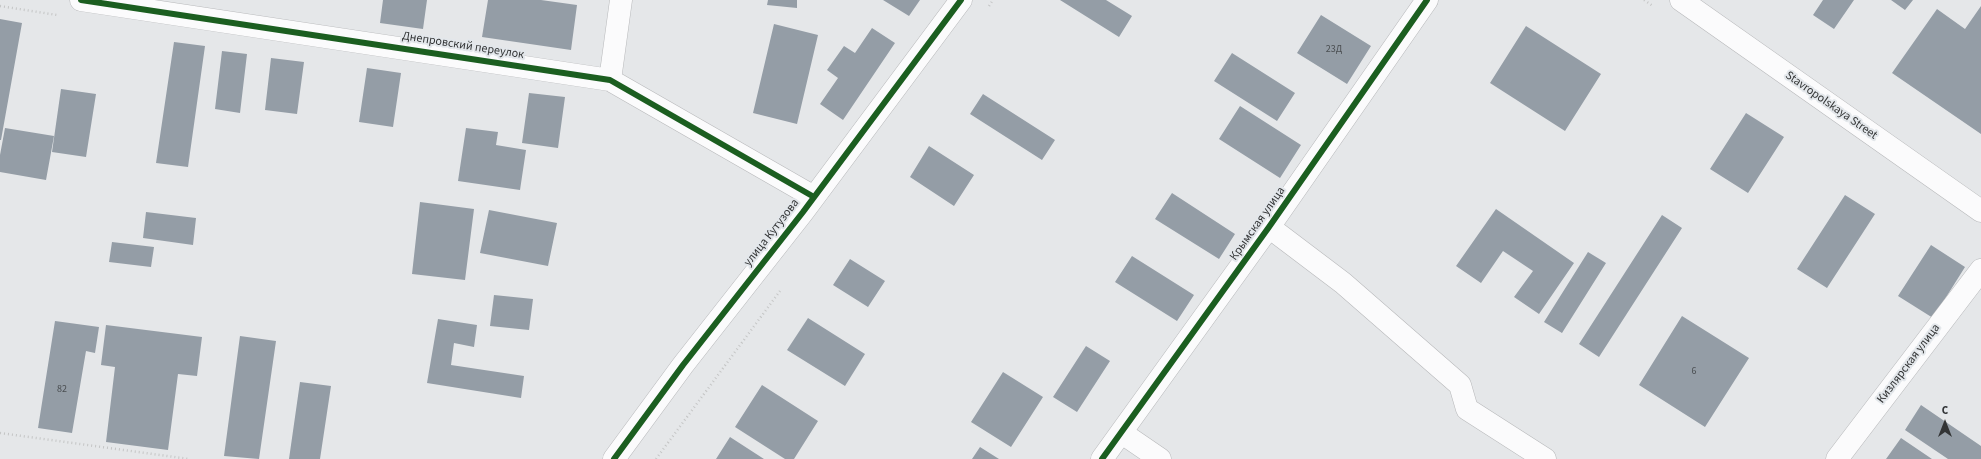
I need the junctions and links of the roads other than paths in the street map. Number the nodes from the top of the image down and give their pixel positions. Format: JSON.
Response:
{"nodes":[{"id":1,"x":80,"y":0,"type":"edge"},
{"id":2,"x":621,"y":0,"type":"edge"},
{"id":3,"x":961,"y":0,"type":"edge"},
{"id":4,"x":1427,"y":0,"type":"edge"},
{"id":5,"x":1681,"y":0,"type":"edge"},
{"id":6,"x":610,"y":80,"type":"junction"},
{"id":7,"x":814,"y":197,"type":"junction"},
{"id":8,"x":1981,"y":211,"type":"edge"},
{"id":9,"x":1270,"y":227,"type":"junction"},
{"id":10,"x":1981,"y":270,"type":"edge"},
{"id":11,"x":1122,"y":433,"type":"junction"},
{"id":12,"x":614,"y":459,"type":"edge"},
{"id":13,"x":1102,"y":459,"type":"edge"},
{"id":14,"x":1160,"y":459,"type":"edge"},
{"id":15,"x":1545,"y":459,"type":"edge"},
{"id":16,"x":1837,"y":459,"type":"edge"}],
"edges":[{"from":1,"to":6,"type":"street","name":"Днепровский переулок"},
{"from":2,"to":6,"type":"street"},
{"from":3,"to":7,"type":"street","name":"улица Кутузова"},
{"from":4,"to":9,"type":"street","name":"Крымская улица"},
{"from":5,"to":8,"type":"street","name":"Stavropolskaya Street"},
{"from":6,"to":7,"type":"street","name":"Днепровский переулок"},
{"from":7,"to":12,"type":"street","name":"улица Кутузова"},
{"from":9,"to":11,"type":"street","name":"Крымская улица"},
{"from":9,"to":15,"type":"street"},
{"from":10,"to":16,"type":"street","name":"Кизлярская улица"},
{"from":11,"to":13,"type":"street","name":"Крымская улица"},
{"from":11,"to":14,"type":"street"}]}
